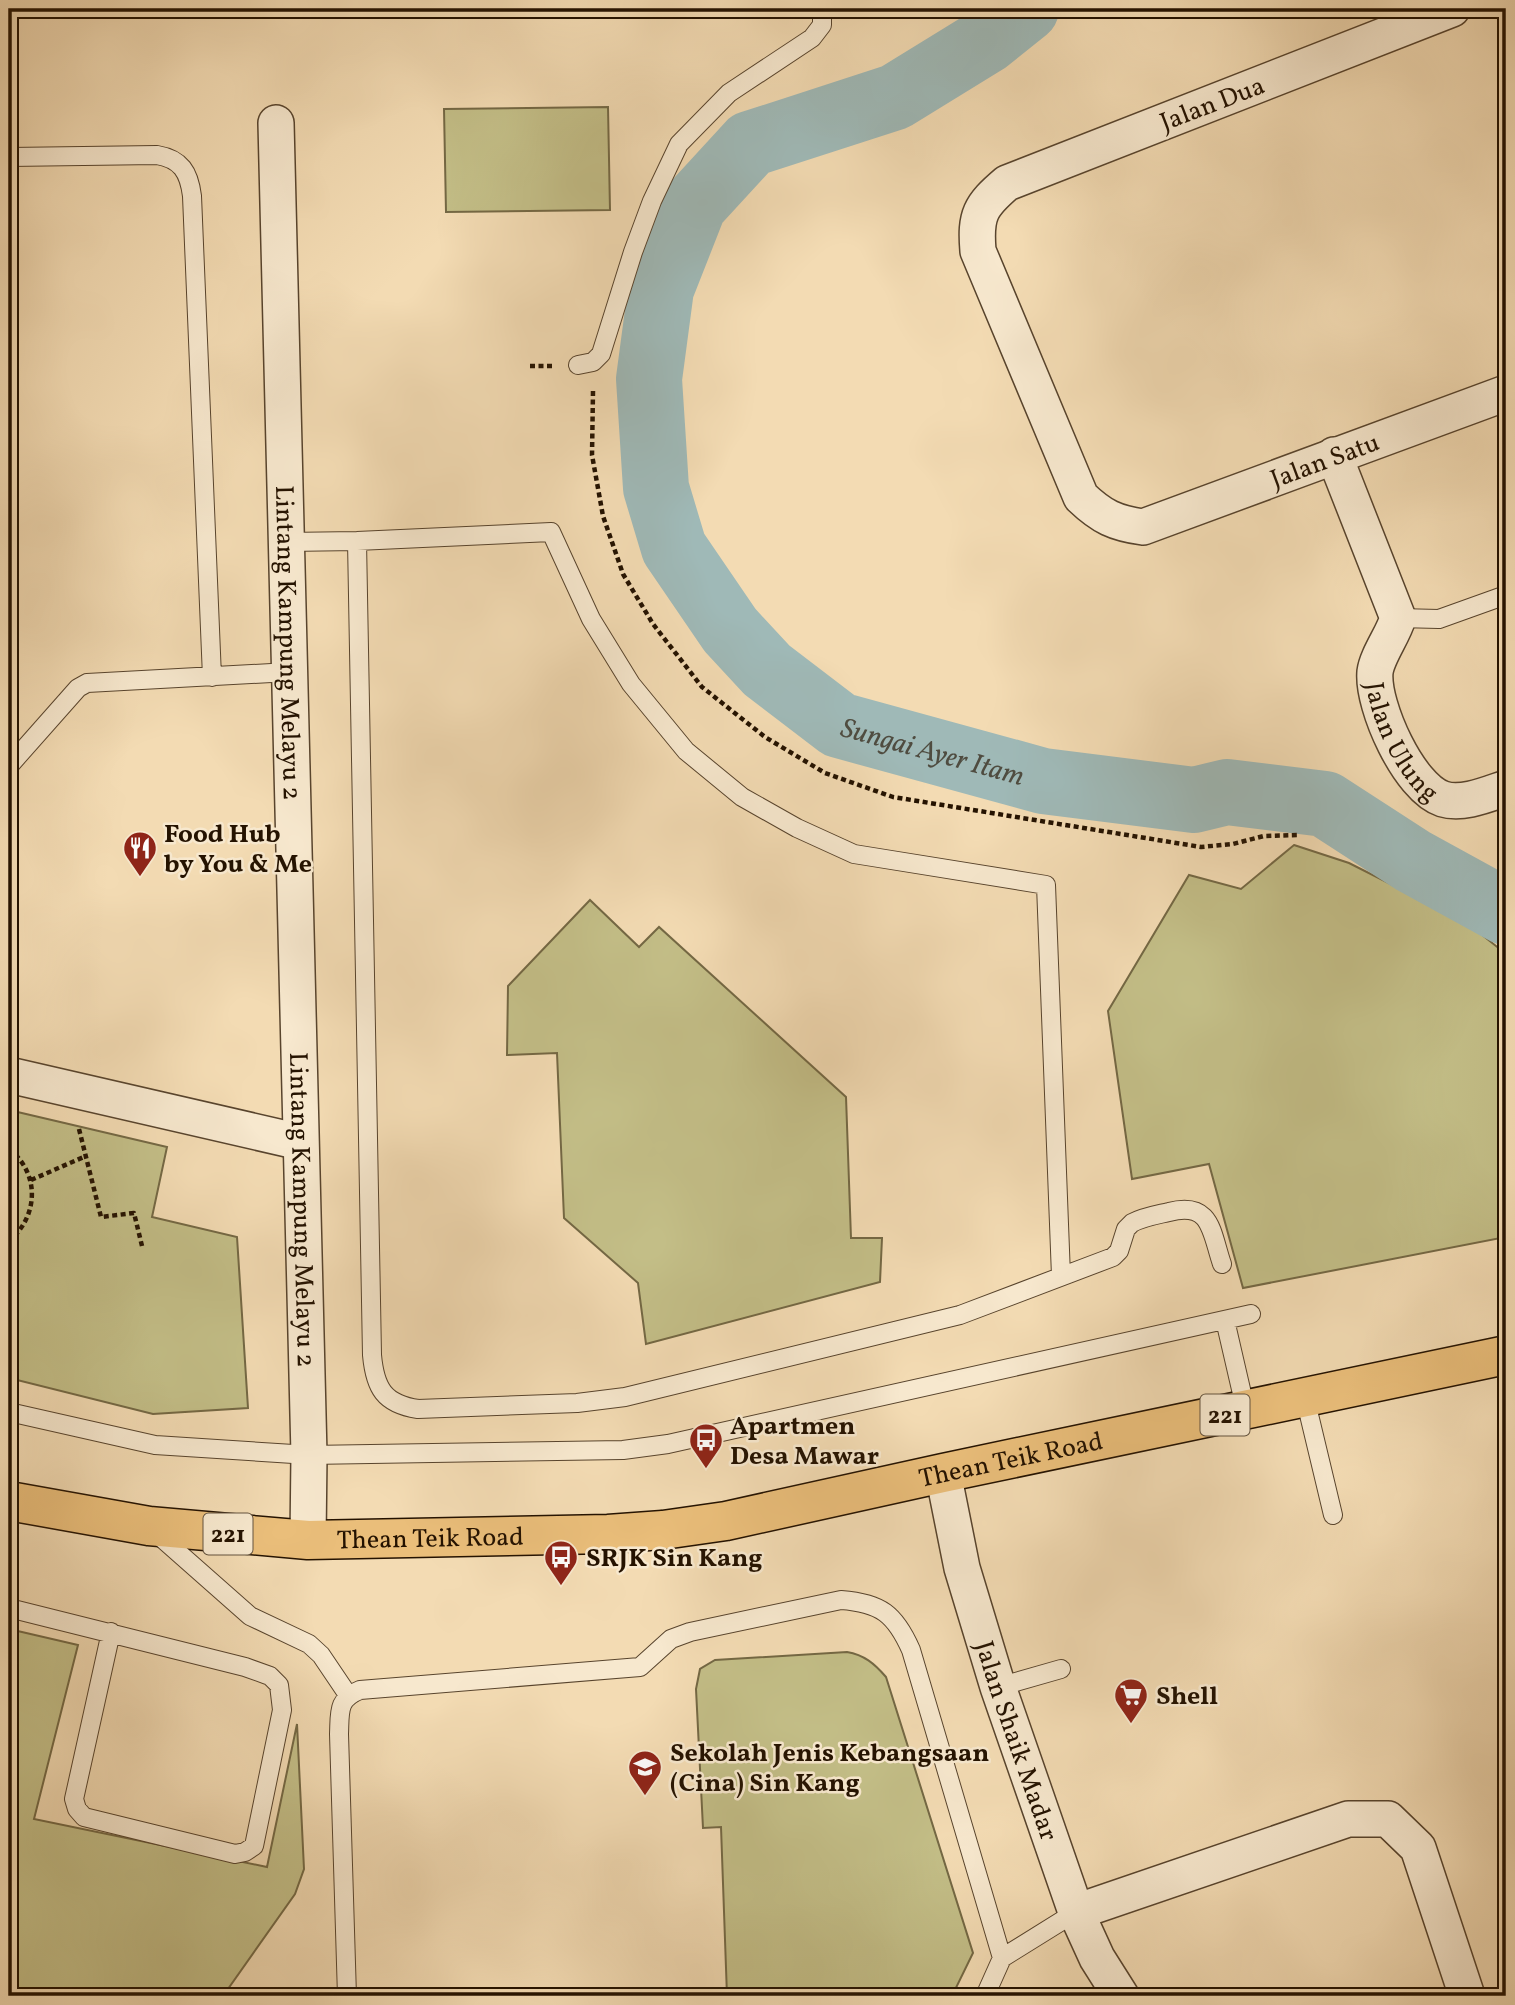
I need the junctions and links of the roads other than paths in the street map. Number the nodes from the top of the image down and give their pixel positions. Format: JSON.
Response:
{"nodes":[{"id":1,"x":822,"y":9,"type":"edge"},
{"id":2,"x":1452,"y":9,"type":"edge"},
{"id":3,"x":276,"y":123,"type":"dead end"},
{"id":4,"x":9,"y":157,"type":"edge"},
{"id":5,"x":586,"y":363,"type":"road end"},
{"id":6,"x":1506,"y":393,"type":"edge"},
{"id":7,"x":1334,"y":456,"type":"junction"},
{"id":8,"x":1143,"y":527,"type":"joint"},
{"id":9,"x":357,"y":541,"type":"junction"},
{"id":10,"x":286,"y":542,"type":"junction"},
{"id":11,"x":1506,"y":595,"type":"edge"},
{"id":12,"x":1398,"y":618,"type":"junction"},
{"id":13,"x":289,"y":672,"type":"junction"},
{"id":14,"x":212,"y":677,"type":"junction"},
{"id":15,"x":9,"y":766,"type":"edge"},
{"id":16,"x":1506,"y":788,"type":"edge"},
{"id":17,"x":9,"y":1075,"type":"edge"},
{"id":18,"x":300,"y":1142,"type":"junction"},
{"id":19,"x":1222,"y":1264,"type":"dead end"},
{"id":20,"x":1061,"y":1276,"type":"junction"},
{"id":21,"x":1251,"y":1314,"type":"dead end"},
{"id":22,"x":1225,"y":1320,"type":"junction"},
{"id":23,"x":1506,"y":1355,"type":"edge"},
{"id":24,"x":1305,"y":1398,"type":"junction"},
{"id":25,"x":1246,"y":1411,"type":"junction"},
{"id":26,"x":9,"y":1412,"type":"edge"},
{"id":27,"x":309,"y":1455,"type":"junction"},
{"id":28,"x":943,"y":1473,"type":"junction"},
{"id":29,"x":9,"y":1501,"type":"edge"},
{"id":30,"x":1333,"y":1515,"type":"dead end"},
{"id":31,"x":149,"y":1526,"type":"junction"},
{"id":32,"x":308,"y":1539,"type":"junction"},
{"id":33,"x":9,"y":1608,"type":"edge"},
{"id":34,"x":111,"y":1632,"type":"junction"},
{"id":35,"x":1061,"y":1669,"type":"dead end"},
{"id":36,"x":998,"y":1688,"type":"junction"},
{"id":37,"x":348,"y":1695,"type":"junction"},
{"id":38,"x":1076,"y":1912,"type":"junction"},
{"id":39,"x":1002,"y":1958,"type":"junction"},
{"id":40,"x":346,"y":1996,"type":"edge"},
{"id":41,"x":985,"y":1996,"type":"edge"},
{"id":42,"x":1121,"y":1996,"type":"edge"},
{"id":43,"x":1467,"y":1996,"type":"edge"}],
"edges":[{"from":1,"to":5,"type":"lane"},
{"from":2,"to":8,"type":"street","name":"Jalan Dua"},
{"from":3,"to":10,"type":"street","name":"Lintang Kampung Melayu 2"},
{"from":4,"to":14,"type":"lane"},
{"from":6,"to":7,"type":"street","name":"Jalan Satu"},
{"from":7,"to":8,"type":"street","name":"Jalan Satu"},
{"from":7,"to":12,"type":"street"},
{"from":9,"to":10,"type":"lane"},
{"from":9,"to":20,"type":"lane"},
{"from":9,"to":20,"type":"lane"},
{"from":10,"to":13,"type":"street","name":"Lintang Kampung Melayu 2"},
{"from":11,"to":12,"type":"lane"},
{"from":12,"to":16,"type":"street","name":"Jalan Ulung"},
{"from":13,"to":14,"type":"lane"},
{"from":13,"to":18,"type":"street","name":"Lintang Kampung Melayu 2"},
{"from":14,"to":15,"type":"lane"},
{"from":17,"to":18,"type":"street"},
{"from":18,"to":27,"type":"street","name":"Lintang Kampung Melayu 2"},
{"from":19,"to":20,"type":"lane"},
{"from":21,"to":22,"type":"lane"},
{"from":22,"to":25,"type":"lane"},
{"from":22,"to":27,"type":"lane"},
{"from":23,"to":24,"type":"main road","name":"Thean Teik Road","number":"221"},
{"from":24,"to":25,"type":"main road","name":"Thean Teik Road","number":"221"},
{"from":24,"to":30,"type":"lane"},
{"from":25,"to":28,"type":"main road","name":"Thean Teik Road","number":"221"},
{"from":26,"to":27,"type":"lane"},
{"from":27,"to":32,"type":"street","name":"Lintang Kampung Melayu 2"},
{"from":28,"to":32,"type":"main road","name":"Thean Teik Road","number":"221"},
{"from":28,"to":36,"type":"street","name":"Jalan Shaik Madar"},
{"from":29,"to":31,"type":"main road","name":"Thean Teik Road","number":"221"},
{"from":31,"to":32,"type":"main road","name":"Thean Teik Road","number":"221"},
{"from":31,"to":37,"type":"lane"},
{"from":33,"to":34,"type":"lane"},
{"from":34,"to":34,"type":"lane"},
{"from":35,"to":36,"type":"lane"},
{"from":36,"to":38,"type":"street","name":"Jalan Shaik Madar"},
{"from":37,"to":39,"type":"lane"},
{"from":37,"to":40,"type":"lane"},
{"from":38,"to":39,"type":"lane"},
{"from":38,"to":42,"type":"street","name":"Jalan Shaik Madar"},
{"from":38,"to":43,"type":"street"},
{"from":39,"to":41,"type":"lane"}]}
